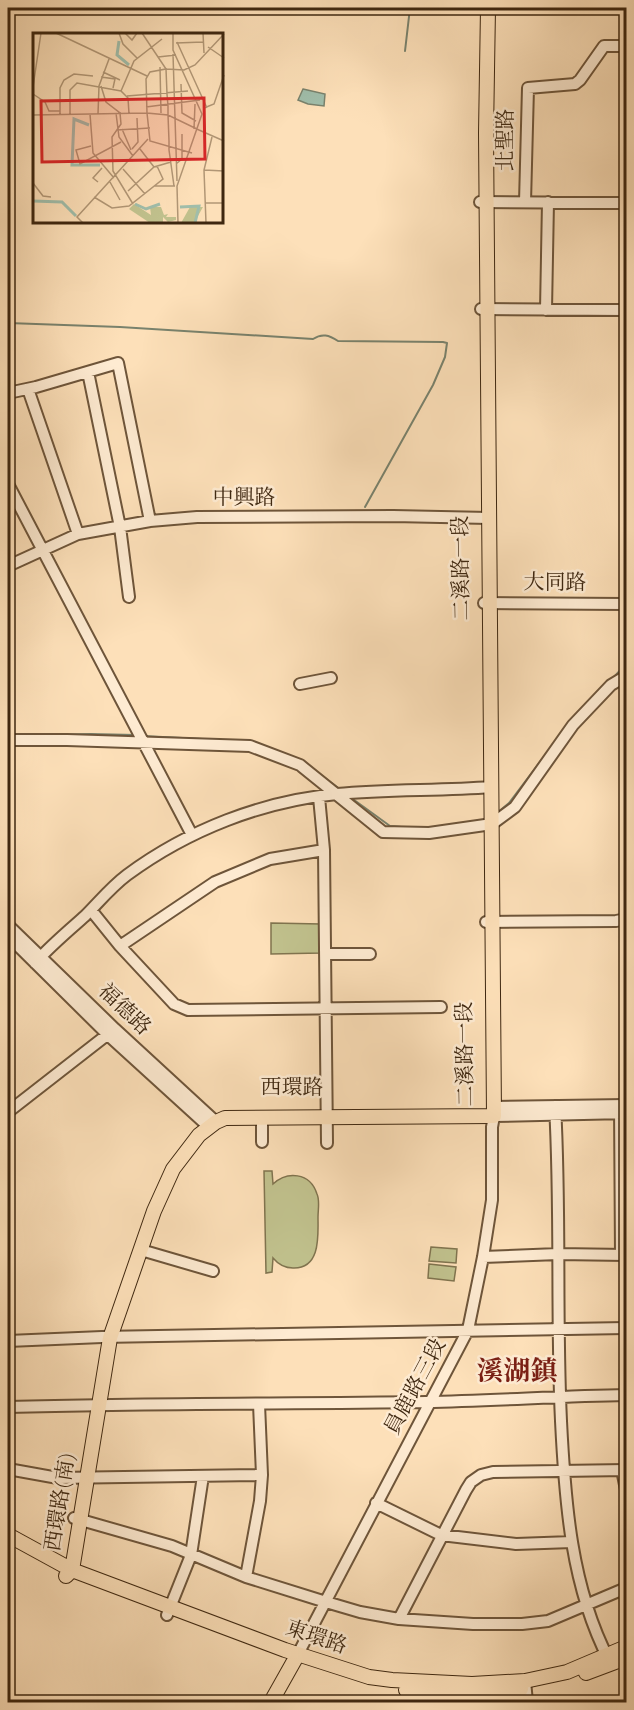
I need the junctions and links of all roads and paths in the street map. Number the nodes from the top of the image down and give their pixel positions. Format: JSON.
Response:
{"nodes":[{"id":1,"x":482,"y":8,"type":"edge"},
{"id":2,"x":488,"y":8,"type":"edge"},
{"id":3,"x":627,"y":46,"type":"edge"},
{"id":4,"x":484,"y":202,"type":"junction"},
{"id":5,"x":525,"y":202,"type":"junction"},
{"id":6,"x":548,"y":202,"type":"junction"},
{"id":7,"x":627,"y":203,"type":"edge"},
{"id":8,"x":485,"y":309,"type":"junction"},
{"id":9,"x":546,"y":310,"type":"junction"},
{"id":10,"x":627,"y":310,"type":"edge"},
{"id":11,"x":88,"y":372,"type":"junction"},
{"id":12,"x":28,"y":389,"type":"junction"},
{"id":13,"x":8,"y":393,"type":"edge"},
{"id":14,"x":8,"y":484,"type":"edge"},
{"id":15,"x":486,"y":518,"type":"junction"},
{"id":16,"x":150,"y":521,"type":"junction"},
{"id":17,"x":120,"y":527,"type":"junction"},
{"id":18,"x":78,"y":534,"type":"junction"},
{"id":19,"x":43,"y":550,"type":"junction"},
{"id":20,"x":8,"y":566,"type":"edge"},
{"id":21,"x":129,"y":597,"type":"dead end"},
{"id":22,"x":487,"y":603,"type":"junction"},
{"id":23,"x":627,"y":604,"type":"edge"},
{"id":24,"x":627,"y":676,"type":"edge"},
{"id":25,"x":332,"y":678,"type":"dead end"},
{"id":26,"x":300,"y":684,"type":"dead end"},
{"id":27,"x":8,"y":740,"type":"edge"},
{"id":28,"x":142,"y":742,"type":"junction"},
{"id":29,"x":488,"y":787,"type":"junction"},
{"id":30,"x":337,"y":794,"type":"junction"},
{"id":31,"x":319,"y":797,"type":"junction"},
{"id":32,"x":488,"y":819,"type":"junction"},
{"id":33,"x":192,"y":835,"type":"junction"},
{"id":34,"x":324,"y":850,"type":"junction"},
{"id":35,"x":91,"y":910,"type":"junction"},
{"id":36,"x":627,"y":919,"type":"edge"},
{"id":37,"x":489,"y":922,"type":"junction"},
{"id":38,"x":8,"y":925,"type":"edge"},
{"id":39,"x":8,"y":936,"type":"edge"},
{"id":40,"x":120,"y":946,"type":"junction"},
{"id":41,"x":325,"y":954,"type":"junction"},
{"id":42,"x":370,"y":954,"type":"dead end"},
{"id":43,"x":38,"y":959,"type":"junction"},
{"id":44,"x":325,"y":1007,"type":"junction"},
{"id":45,"x":441,"y":1007,"type":"dead end"},
{"id":46,"x":111,"y":1032,"type":"junction"},
{"id":47,"x":623,"y":1109,"type":"edge"},
{"id":48,"x":556,"y":1110,"type":"junction"},
{"id":49,"x":8,"y":1113,"type":"edge"},
{"id":50,"x":327,"y":1113,"type":"junction"},
{"id":51,"x":491,"y":1114,"type":"junction"},
{"id":52,"x":262,"y":1118,"type":"junction"},
{"id":53,"x":209,"y":1122,"type":"junction"},
{"id":54,"x":262,"y":1142,"type":"dead end"},
{"id":55,"x":327,"y":1143,"type":"dead end"},
{"id":56,"x":141,"y":1250,"type":"junction"},
{"id":57,"x":558,"y":1254,"type":"junction"},
{"id":58,"x":624,"y":1255,"type":"edge"},
{"id":59,"x":483,"y":1257,"type":"junction"},
{"id":60,"x":213,"y":1271,"type":"dead end"},
{"id":61,"x":559,"y":1328,"type":"junction"},
{"id":62,"x":627,"y":1328,"type":"edge"},
{"id":63,"x":468,"y":1330,"type":"junction"},
{"id":64,"x":106,"y":1338,"type":"junction"},
{"id":65,"x":8,"y":1341,"type":"edge"},
{"id":66,"x":627,"y":1395,"type":"edge"},
{"id":67,"x":560,"y":1396,"type":"junction"},
{"id":68,"x":430,"y":1402,"type":"junction"},
{"id":69,"x":259,"y":1404,"type":"junction"},
{"id":70,"x":94,"y":1405,"type":"junction"},
{"id":71,"x":8,"y":1407,"type":"edge"},
{"id":72,"x":8,"y":1469,"type":"edge"},
{"id":73,"x":564,"y":1470,"type":"junction"},
{"id":74,"x":624,"y":1470,"type":"edge"},
{"id":75,"x":262,"y":1475,"type":"junction"},
{"id":76,"x":203,"y":1476,"type":"junction"},
{"id":77,"x":82,"y":1478,"type":"junction"},
{"id":78,"x":627,"y":1490,"type":"edge"},
{"id":79,"x":376,"y":1503,"type":"junction"},
{"id":80,"x":77,"y":1519,"type":"junction"},
{"id":81,"x":8,"y":1535,"type":"edge"},
{"id":82,"x":441,"y":1535,"type":"junction"},
{"id":83,"x":572,"y":1542,"type":"junction"},
{"id":84,"x":8,"y":1545,"type":"edge"},
{"id":85,"x":191,"y":1554,"type":"junction"},
{"id":86,"x":68,"y":1571,"type":"junction"},
{"id":87,"x":246,"y":1577,"type":"junction"},
{"id":88,"x":627,"y":1587,"type":"edge"},
{"id":89,"x":326,"y":1602,"type":"junction"},
{"id":90,"x":587,"y":1606,"type":"junction"},
{"id":91,"x":169,"y":1610,"type":"junction"},
{"id":92,"x":399,"y":1619,"type":"junction"},
{"id":93,"x":627,"y":1647,"type":"edge"},
{"id":94,"x":296,"y":1658,"type":"junction"},
{"id":95,"x":627,"y":1658,"type":"edge"},
{"id":96,"x":609,"y":1660,"type":"junction"},
{"id":97,"x":526,"y":1691,"type":"edge"},
{"id":98,"x":627,"y":1701,"type":"edge"},
{"id":99,"x":271,"y":1702,"type":"edge"},
{"id":100,"x":622,"y":1702,"type":"edge"}],
"edges":[{"from":1,"to":4,"type":"main road","name":"二溪路一段"},
{"from":2,"to":4,"type":"main road","name":"二溪路一段"},
{"from":3,"to":5,"type":"street","name":"北聖路"},
{"from":4,"to":5,"type":"street"},
{"from":4,"to":8,"type":"main road","name":"二溪路一段"},
{"from":5,"to":6,"type":"street"},
{"from":6,"to":7,"type":"street"},
{"from":6,"to":9,"type":"street"},
{"from":8,"to":9,"type":"street"},
{"from":8,"to":15,"type":"main road","name":"二溪路一段"},
{"from":9,"to":10,"type":"street"},
{"from":11,"to":12,"type":"street"},
{"from":11,"to":16,"type":"street"},
{"from":11,"to":17,"type":"street"},
{"from":12,"to":13,"type":"street"},
{"from":12,"to":18,"type":"street"},
{"from":14,"to":19,"type":"street"},
{"from":15,"to":16,"type":"street","name":"中興路"},
{"from":15,"to":22,"type":"main road","name":"二溪路一段"},
{"from":16,"to":17,"type":"street","name":"中興路"},
{"from":17,"to":18,"type":"street","name":"中興路"},
{"from":17,"to":21,"type":"street"},
{"from":18,"to":19,"type":"street","name":"中興路"},
{"from":19,"to":20,"type":"street","name":"中興路"},
{"from":19,"to":28,"type":"street"},
{"from":22,"to":23,"type":"street","name":"大同路"},
{"from":22,"to":29,"type":"main road","name":"二溪路一段"},
{"from":24,"to":32,"type":"street"},
{"from":25,"to":26,"type":"street"},
{"from":27,"to":28,"type":"street"},
{"from":28,"to":30,"type":"street"},
{"from":28,"to":33,"type":"street"},
{"from":29,"to":30,"type":"street"},
{"from":29,"to":32,"type":"main road","name":"二溪路一段"},
{"from":30,"to":31,"type":"street"},
{"from":30,"to":32,"type":"street"},
{"from":31,"to":33,"type":"street"},
{"from":31,"to":34,"type":"street"},
{"from":32,"to":37,"type":"main road","name":"二溪路一段"},
{"from":33,"to":35,"type":"street"},
{"from":34,"to":40,"type":"street"},
{"from":34,"to":41,"type":"street"},
{"from":35,"to":40,"type":"street"},
{"from":35,"to":43,"type":"street"},
{"from":36,"to":37,"type":"street"},
{"from":37,"to":51,"type":"main road","name":"二溪路一段"},
{"from":38,"to":43,"type":"street","name":"福德路"},
{"from":39,"to":43,"type":"street","name":"福德路"},
{"from":40,"to":44,"type":"street"},
{"from":41,"to":42,"type":"street"},
{"from":41,"to":44,"type":"street"},
{"from":43,"to":46,"type":"street","name":"福德路"},
{"from":44,"to":45,"type":"street"},
{"from":44,"to":50,"type":"street"},
{"from":46,"to":49,"type":"street"},
{"from":46,"to":53,"type":"street","name":"福德路"},
{"from":47,"to":48,"type":"street","name":"西環路"},
{"from":47,"to":58,"type":"street"},
{"from":48,"to":51,"type":"street","name":"西環路"},
{"from":48,"to":57,"type":"street"},
{"from":50,"to":51,"type":"main road","name":"西環路"},
{"from":50,"to":52,"type":"main road","name":"西環路"},
{"from":50,"to":53,"type":"main road","name":"西環路"},
{"from":50,"to":55,"type":"street"},
{"from":51,"to":59,"type":"street","name":"二溪路一段"},
{"from":52,"to":53,"type":"main road","name":"西環路"},
{"from":52,"to":54,"type":"street"},
{"from":53,"to":56,"type":"main road"},
{"from":53,"to":64,"type":"main road"},
{"from":56,"to":60,"type":"street"},
{"from":56,"to":64,"type":"main road"},
{"from":57,"to":58,"type":"street"},
{"from":57,"to":59,"type":"street"},
{"from":57,"to":61,"type":"street"},
{"from":59,"to":63,"type":"street","name":"二溪路一段"},
{"from":61,"to":62,"type":"street","name":"員鹿路三段"},
{"from":61,"to":63,"type":"street","name":"員鹿路三段"},
{"from":61,"to":67,"type":"street"},
{"from":63,"to":64,"type":"street"},
{"from":63,"to":68,"type":"street","name":"員鹿路三段"},
{"from":64,"to":65,"type":"street"},
{"from":64,"to":70,"type":"main road","name":"西環路(南)"},
{"from":66,"to":67,"type":"street"},
{"from":67,"to":68,"type":"street"},
{"from":67,"to":73,"type":"street"},
{"from":68,"to":69,"type":"street"},
{"from":68,"to":79,"type":"street","name":"員鹿路三段"},
{"from":69,"to":70,"type":"street"},
{"from":69,"to":75,"type":"street"},
{"from":70,"to":71,"type":"street"},
{"from":70,"to":77,"type":"main road","name":"西環路(南)"},
{"from":72,"to":77,"type":"street"},
{"from":73,"to":74,"type":"street"},
{"from":73,"to":82,"type":"street"},
{"from":73,"to":83,"type":"street"},
{"from":74,"to":78,"type":"street"},
{"from":75,"to":76,"type":"street"},
{"from":75,"to":87,"type":"street"},
{"from":76,"to":77,"type":"street"},
{"from":76,"to":85,"type":"street"},
{"from":77,"to":80,"type":"main road","name":"西環路(南)"},
{"from":79,"to":82,"type":"street"},
{"from":79,"to":89,"type":"street","name":"員鹿路三段"},
{"from":80,"to":85,"type":"street"},
{"from":80,"to":86,"type":"main road","name":"西環路(南)"},
{"from":81,"to":86,"type":"main road","name":"東環路"},
{"from":82,"to":83,"type":"street"},
{"from":82,"to":92,"type":"street"},
{"from":83,"to":90,"type":"street"},
{"from":84,"to":86,"type":"main road","name":"東環路"},
{"from":85,"to":87,"type":"street"},
{"from":85,"to":91,"type":"street"},
{"from":86,"to":91,"type":"main road","name":"東環路"},
{"from":87,"to":89,"type":"street"},
{"from":88,"to":90,"type":"street"},
{"from":89,"to":92,"type":"street"},
{"from":89,"to":94,"type":"street","name":"員鹿路三段"},
{"from":90,"to":92,"type":"street"},
{"from":90,"to":96,"type":"street"},
{"from":91,"to":94,"type":"main road","name":"東環路"},
{"from":93,"to":96,"type":"main road","name":"東環路"},
{"from":94,"to":97,"type":"main road","name":"東環路"},
{"from":94,"to":99,"type":"main road"},
{"from":95,"to":96,"type":"main road","name":"東環路"},
{"from":96,"to":97,"type":"main road","name":"東環路"},
{"from":98,"to":100,"type":"street"}]}
